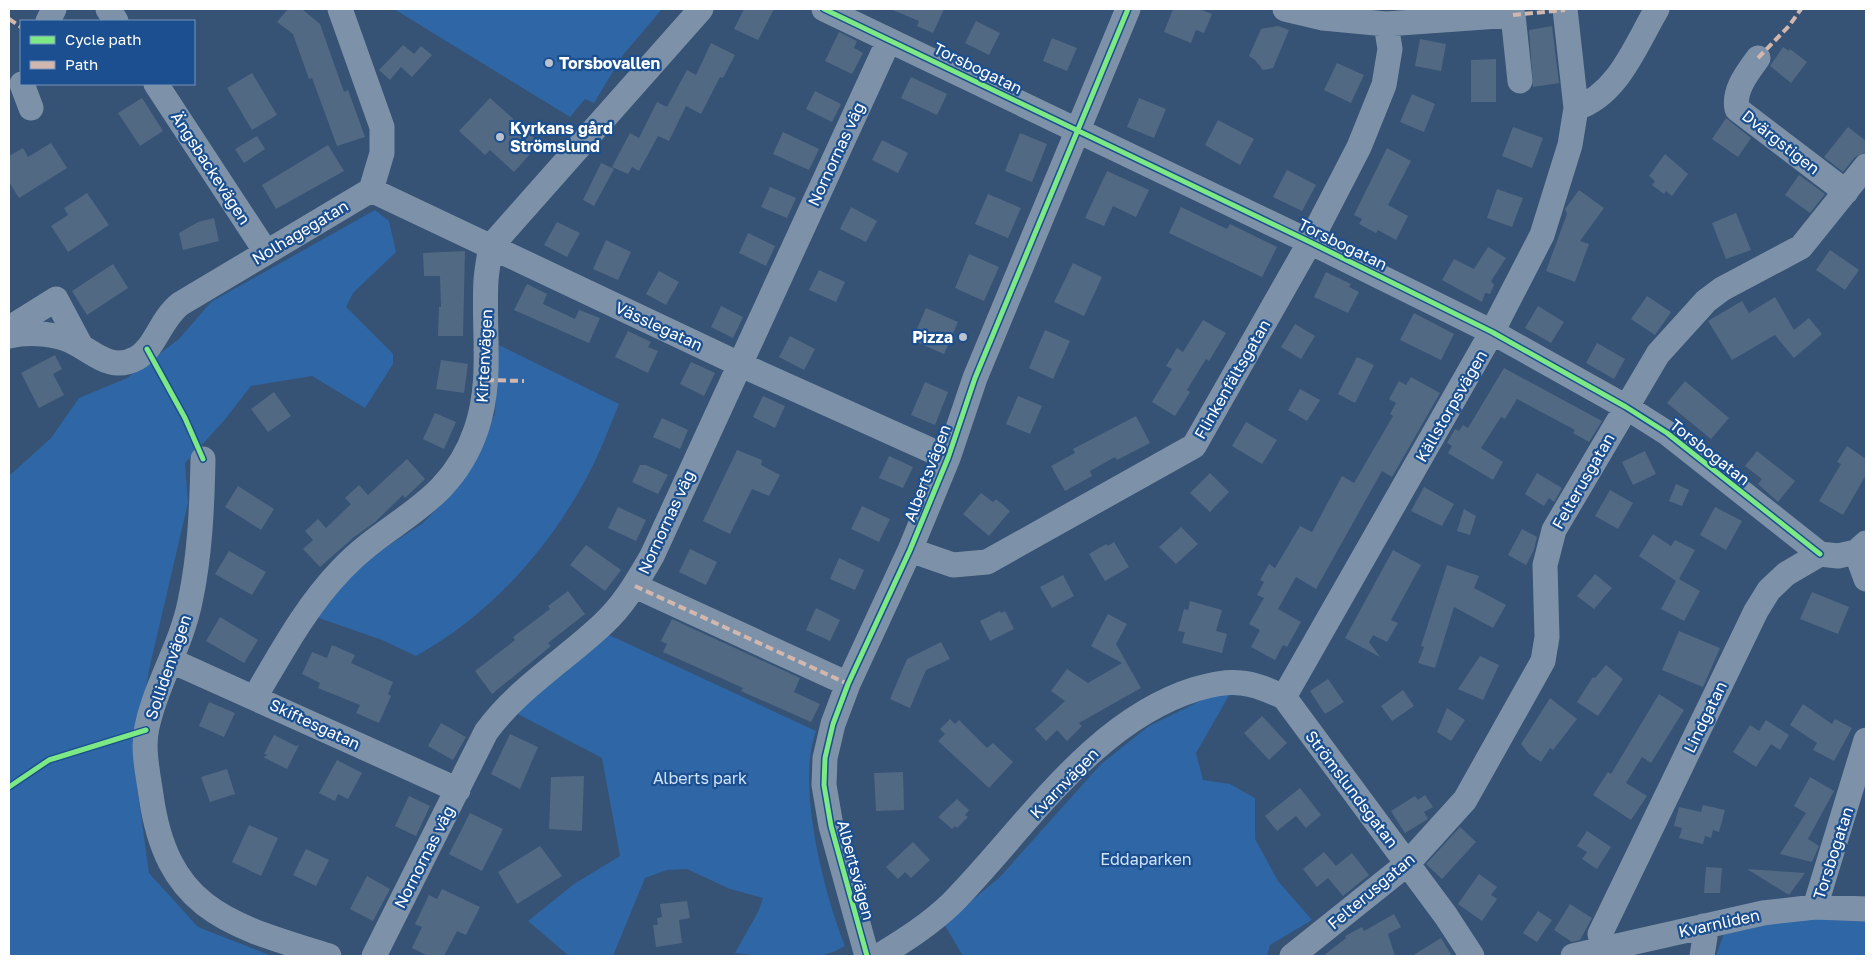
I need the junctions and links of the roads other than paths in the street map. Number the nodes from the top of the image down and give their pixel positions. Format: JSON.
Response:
{"nodes":[{"id":1,"x":108,"y":9,"type":"edge"},
{"id":2,"x":340,"y":9,"type":"edge"},
{"id":3,"x":701,"y":9,"type":"edge"},
{"id":4,"x":824,"y":9,"type":"edge"},
{"id":5,"x":1128,"y":9,"type":"edge"},
{"id":6,"x":1285,"y":9,"type":"edge"},
{"id":7,"x":1565,"y":9,"type":"edge"},
{"id":8,"x":1657,"y":9,"type":"edge"},
{"id":9,"x":115,"y":20,"type":"edge"},
{"id":10,"x":1386,"y":24,"type":"junction"},
{"id":11,"x":889,"y":40,"type":"junction"},
{"id":12,"x":1758,"y":58,"type":"dead end"},
{"id":13,"x":1520,"y":81,"type":"dead end"},
{"id":14,"x":22,"y":85,"type":"edge"},
{"id":15,"x":157,"y":85,"type":"edge"},
{"id":16,"x":31,"y":108,"type":"dead end"},
{"id":17,"x":1576,"y":108,"type":"junction"},
{"id":18,"x":1078,"y":130,"type":"junction"},
{"id":19,"x":1866,"y":166,"type":"edge"},
{"id":20,"x":371,"y":190,"type":"junction"},
{"id":21,"x":1846,"y":192,"type":"junction"},
{"id":22,"x":1310,"y":242,"type":"junction"},
{"id":23,"x":491,"y":246,"type":"junction"},
{"id":24,"x":266,"y":252,"type":"junction"},
{"id":25,"x":1492,"y":332,"type":"junction"},
{"id":26,"x":9,"y":336,"type":"edge"},
{"id":27,"x":81,"y":346,"type":"junction"},
{"id":28,"x":739,"y":364,"type":"junction"},
{"id":29,"x":1626,"y":407,"type":"junction"},
{"id":30,"x":948,"y":458,"type":"junction"},
{"id":31,"x":203,"y":460,"type":"dead end"},
{"id":32,"x":1861,"y":547,"type":"edge"},
{"id":33,"x":910,"y":550,"type":"junction"},
{"id":34,"x":1820,"y":554,"type":"junction"},
{"id":35,"x":1866,"y":578,"type":"edge"},
{"id":36,"x":635,"y":586,"type":"junction"},
{"id":37,"x":172,"y":660,"type":"junction"},
{"id":38,"x":848,"y":684,"type":"junction"},
{"id":39,"x":255,"y":697,"type":"junction"},
{"id":40,"x":1284,"y":697,"type":"junction"},
{"id":41,"x":1866,"y":740,"type":"edge"},
{"id":42,"x":458,"y":790,"type":"junction"},
{"id":43,"x":1407,"y":864,"type":"junction"},
{"id":44,"x":1815,"y":907,"type":"junction"},
{"id":45,"x":1866,"y":909,"type":"edge"},
{"id":46,"x":1703,"y":926,"type":"junction"},
{"id":47,"x":1603,"y":948,"type":"junction"},
{"id":48,"x":329,"y":956,"type":"edge"},
{"id":49,"x":374,"y":956,"type":"edge"},
{"id":50,"x":867,"y":956,"type":"edge"},
{"id":51,"x":879,"y":956,"type":"edge"},
{"id":52,"x":1292,"y":956,"type":"edge"},
{"id":53,"x":1472,"y":956,"type":"edge"},
{"id":54,"x":1573,"y":956,"type":"edge"},
{"id":55,"x":1702,"y":956,"type":"edge"}],
"edges":[{"from":1,"to":9,"type":"street"},
{"from":2,"to":20,"type":"street"},
{"from":3,"to":23,"type":"street"},
{"from":4,"to":11,"type":"street","name":"Torsbogatan"},
{"from":5,"to":18,"type":"street","name":"Albertsvägen"},
{"from":6,"to":10,"type":"street"},
{"from":7,"to":17,"type":"street","name":"Källstorpsvägen"},
{"from":8,"to":17,"type":"street"},
{"from":10,"to":13,"type":"street"},
{"from":10,"to":22,"type":"street","name":"Flinkenfältsgatan"},
{"from":11,"to":18,"type":"street","name":"Torsbogatan"},
{"from":11,"to":28,"type":"street","name":"Nornornas väg"},
{"from":12,"to":21,"type":"street","name":"Dvärgstigen"},
{"from":14,"to":16,"type":"street"},
{"from":15,"to":24,"type":"street","name":"Ängsbackevägen"},
{"from":17,"to":25,"type":"street","name":"Källstorpsvägen"},
{"from":18,"to":22,"type":"street","name":"Torsbogatan"},
{"from":18,"to":30,"type":"street","name":"Albertsvägen"},
{"from":19,"to":21,"type":"street","name":"Felterusgatan"},
{"from":20,"to":23,"type":"street","name":"Vässlegatan"},
{"from":20,"to":24,"type":"street","name":"Nolhagegatan"},
{"from":21,"to":29,"type":"street","name":"Felterusgatan"},
{"from":22,"to":25,"type":"street","name":"Torsbogatan"},
{"from":22,"to":33,"type":"street","name":"Flinkenfältsgatan"},
{"from":23,"to":28,"type":"street","name":"Vässlegatan"},
{"from":23,"to":39,"type":"street","name":"Kirtenvägen"},
{"from":24,"to":27,"type":"street","name":"Nolhagegatan"},
{"from":25,"to":29,"type":"street","name":"Torsbogatan"},
{"from":25,"to":40,"type":"street","name":"Källstorpsvägen"},
{"from":26,"to":27,"type":"street","name":"Nolhagegatan"},
{"from":26,"to":27,"type":"street","name":"Nolhagegatan"},
{"from":28,"to":30,"type":"street","name":"Vässlegatan"},
{"from":28,"to":36,"type":"street","name":"Nornornas väg"},
{"from":29,"to":34,"type":"street","name":"Torsbogatan"},
{"from":29,"to":43,"type":"street","name":"Felterusgatan"},
{"from":30,"to":33,"type":"street","name":"Albertsvägen"},
{"from":31,"to":37,"type":"street","name":"Sollidenvägen"},
{"from":32,"to":34,"type":"street"},
{"from":32,"to":35,"type":"street"},
{"from":33,"to":38,"type":"street","name":"Albertsvägen"},
{"from":34,"to":47,"type":"street","name":"Lindgatan"},
{"from":36,"to":38,"type":"street"},
{"from":36,"to":42,"type":"street","name":"Nornornas väg"},
{"from":37,"to":39,"type":"street","name":"Skiftesgatan"},
{"from":37,"to":48,"type":"street","name":"Sollidenvägen"},
{"from":38,"to":50,"type":"street","name":"Albertsvägen"},
{"from":39,"to":42,"type":"street","name":"Skiftesgatan"},
{"from":40,"to":43,"type":"street","name":"Strömslundsgatan"},
{"from":40,"to":51,"type":"street","name":"Kvarnvägen"},
{"from":41,"to":44,"type":"street","name":"Torsbogatan"},
{"from":42,"to":49,"type":"street","name":"Nornornas väg"},
{"from":43,"to":52,"type":"street","name":"Felterusgatan"},
{"from":43,"to":53,"type":"street","name":"Strömslundsgatan"},
{"from":44,"to":45,"type":"street","name":"Kvarnliden"},
{"from":44,"to":46,"type":"street","name":"Kvarnliden"},
{"from":46,"to":47,"type":"street","name":"Kvarnliden"},
{"from":46,"to":55,"type":"street"},
{"from":47,"to":54,"type":"street","name":"Kvarnliden"}]}
